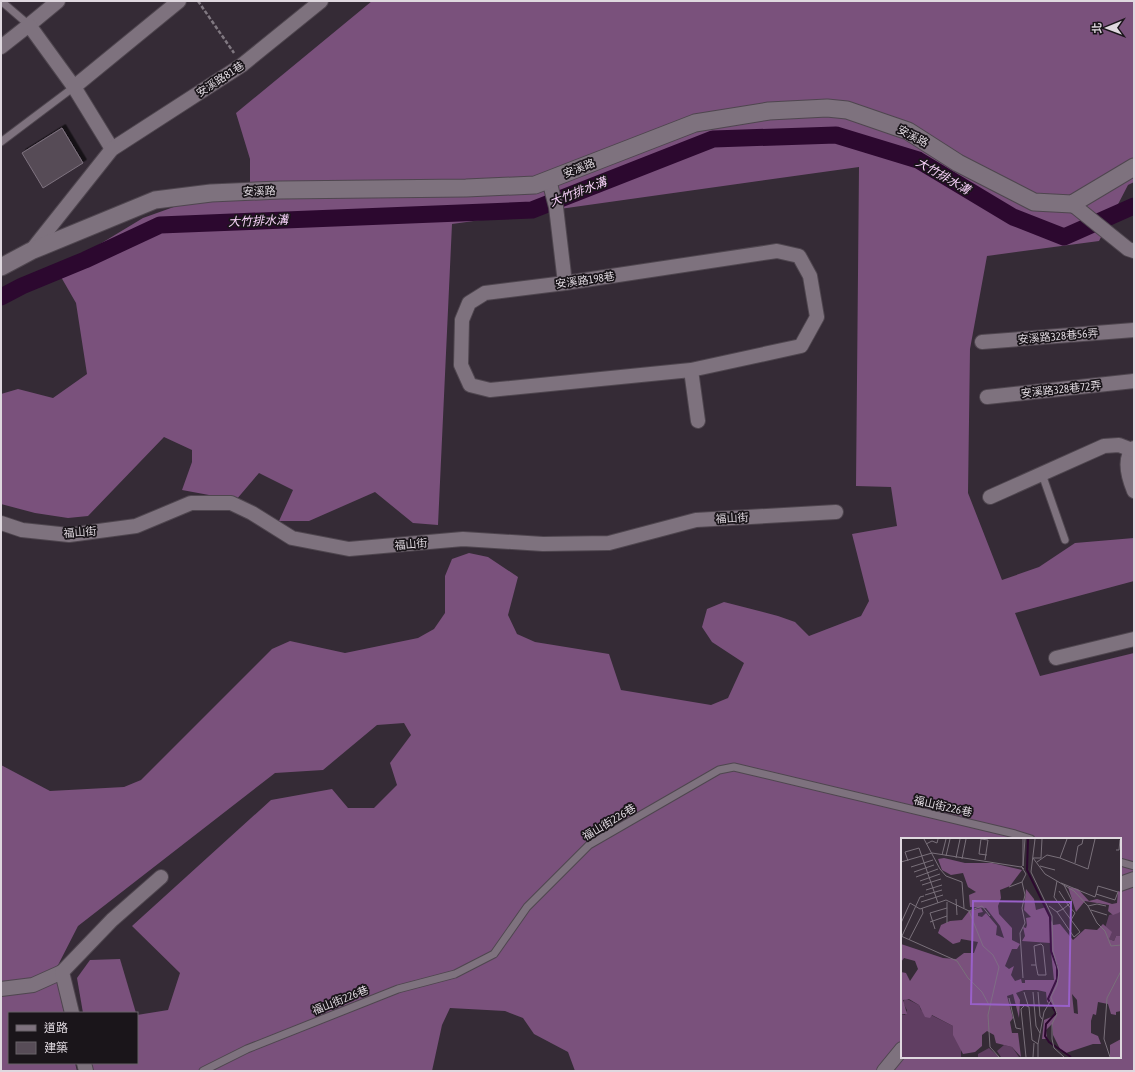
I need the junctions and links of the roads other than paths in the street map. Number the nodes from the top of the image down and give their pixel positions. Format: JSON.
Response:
{"nodes":[{"id":1,"x":58,"y":1,"type":"edge"},
{"id":2,"x":179,"y":1,"type":"edge"},
{"id":3,"x":321,"y":1,"type":"edge"},
{"id":4,"x":1,"y":2,"type":"edge"},
{"id":5,"x":29,"y":25,"type":"junction"},
{"id":6,"x":1,"y":46,"type":"edge"},
{"id":7,"x":74,"y":87,"type":"junction"},
{"id":8,"x":1,"y":142,"type":"edge"},
{"id":9,"x":112,"y":149,"type":"junction"},
{"id":10,"x":1134,"y":167,"type":"edge"},
{"id":11,"x":550,"y":185,"type":"junction"},
{"id":12,"x":1072,"y":204,"type":"junction"},
{"id":13,"x":1131,"y":250,"type":"edge"},
{"id":14,"x":31,"y":251,"type":"junction"},
{"id":15,"x":1,"y":267,"type":"edge"},
{"id":16,"x":565,"y":283,"type":"junction"},
{"id":17,"x":1134,"y":330,"type":"edge"},
{"id":18,"x":982,"y":342,"type":"dead end"},
{"id":19,"x":691,"y":370,"type":"junction"},
{"id":20,"x":1134,"y":381,"type":"edge"},
{"id":21,"x":987,"y":397,"type":"dead end"},
{"id":22,"x":698,"y":421,"type":"dead end"},
{"id":23,"x":1133,"y":449,"type":"edge"},
{"id":24,"x":1042,"y":474,"type":"junction"},
{"id":25,"x":1134,"y":491,"type":"edge"},
{"id":26,"x":990,"y":497,"type":"dead end"},
{"id":27,"x":836,"y":512,"type":"dead end"},
{"id":28,"x":1,"y":523,"type":"edge"},
{"id":29,"x":1065,"y":540,"type":"dead end"},
{"id":30,"x":1134,"y":639,"type":"edge"},
{"id":31,"x":1056,"y":658,"type":"dead end"},
{"id":32,"x":1028,"y":838,"type":"edge"},
{"id":33,"x":1121,"y":862,"type":"edge"},
{"id":34,"x":1134,"y":866,"type":"edge"},
{"id":35,"x":161,"y":877,"type":"dead end"},
{"id":36,"x":1134,"y":879,"type":"edge"},
{"id":37,"x":1121,"y":884,"type":"edge"},
{"id":38,"x":62,"y":972,"type":"junction"},
{"id":39,"x":1,"y":989,"type":"edge"},
{"id":40,"x":72,"y":1012,"type":"edge"},
{"id":41,"x":901,"y":1050,"type":"edge"},
{"id":42,"x":203,"y":1071,"type":"edge"},
{"id":43,"x":884,"y":1071,"type":"edge"}],
"edges":[{"from":1,"to":5,"type":"street"},
{"from":2,"to":7,"type":"street"},
{"from":3,"to":9,"type":"street","name":"安溪路81巷"},
{"from":4,"to":5,"type":"lane"},
{"from":5,"to":6,"type":"street"},
{"from":5,"to":7,"type":"street"},
{"from":7,"to":8,"type":"lane"},
{"from":7,"to":9,"type":"street"},
{"from":9,"to":14,"type":"street","name":"安溪路81巷"},
{"from":10,"to":12,"type":"street"},
{"from":11,"to":12,"type":"street","name":"安溪路"},
{"from":11,"to":14,"type":"street","name":"安溪路"},
{"from":11,"to":16,"type":"street"},
{"from":12,"to":13,"type":"street"},
{"from":14,"to":15,"type":"street","name":"安溪路"},
{"from":16,"to":19,"type":"street","name":"安溪路198巷"},
{"from":16,"to":19,"type":"street","name":"安溪路198巷"},
{"from":17,"to":18,"type":"street","name":"安溪路328巷56弄"},
{"from":19,"to":22,"type":"street"},
{"from":20,"to":21,"type":"street","name":"安溪路328巷72弄"},
{"from":23,"to":24,"type":"street"},
{"from":23,"to":25,"type":"street"},
{"from":24,"to":26,"type":"street"},
{"from":24,"to":29,"type":"lane"},
{"from":27,"to":28,"type":"street","name":"福山街"},
{"from":30,"to":31,"type":"street"},
{"from":32,"to":42,"type":"lane","name":"福山街226巷"},
{"from":33,"to":34,"type":"lane"},
{"from":35,"to":38,"type":"street"},
{"from":36,"to":37,"type":"street"},
{"from":38,"to":39,"type":"street"},
{"from":38,"to":40,"type":"street"},
{"from":41,"to":43,"type":"street"}]}
